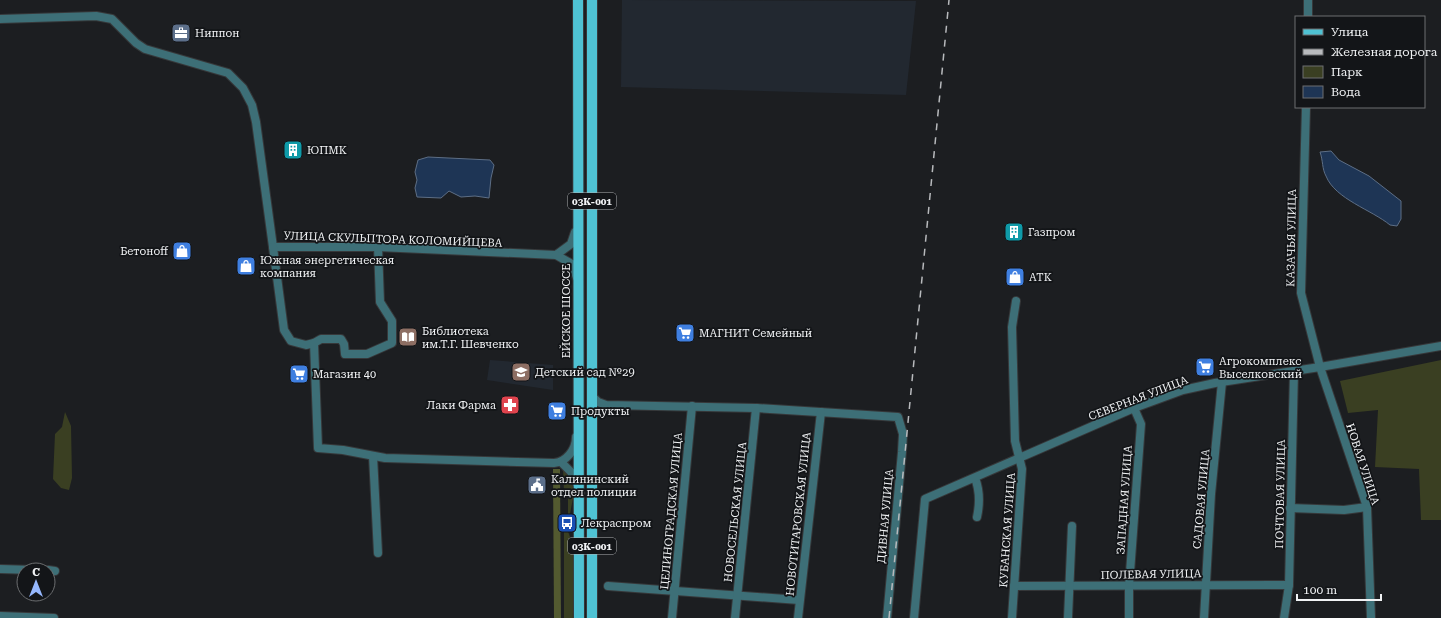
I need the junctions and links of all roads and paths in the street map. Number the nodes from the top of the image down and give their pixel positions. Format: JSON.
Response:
{"nodes":[{"id":1,"x":1308,"y":0,"type":"edge"},
{"id":2,"x":578,"y":2,"type":"edge"},
{"id":3,"x":592,"y":3,"type":"edge"},
{"id":4,"x":1308,"y":16,"type":"edge"},
{"id":5,"x":0,"y":19,"type":"edge"},
{"id":6,"x":1306,"y":108,"type":"edge"},
{"id":7,"x":578,"y":213,"type":"junction"},
{"id":8,"x":273,"y":247,"type":"junction"},
{"id":9,"x":378,"y":247,"type":"junction"},
{"id":10,"x":556,"y":254,"type":"junction"},
{"id":11,"x":578,"y":281,"type":"junction"},
{"id":12,"x":1016,"y":301,"type":"dead end"},
{"id":13,"x":314,"y":343,"type":"junction"},
{"id":14,"x":1441,"y":346,"type":"edge"},
{"id":15,"x":1320,"y":367,"type":"junction"},
{"id":16,"x":1294,"y":371,"type":"junction"},
{"id":17,"x":1222,"y":382,"type":"junction"},
{"id":18,"x":592,"y":396,"type":"junction"},
{"id":19,"x":606,"y":404,"type":"junction"},
{"id":20,"x":692,"y":406,"type":"junction"},
{"id":21,"x":756,"y":408,"type":"junction"},
{"id":22,"x":1134,"y":408,"type":"junction"},
{"id":23,"x":821,"y":412,"type":"junction"},
{"id":24,"x":578,"y":416,"type":"junction"},
{"id":25,"x":592,"y":417,"type":"junction"},
{"id":26,"x":373,"y":456,"type":"junction"},
{"id":27,"x":1020,"y":458,"type":"junction"},
{"id":28,"x":561,"y":462,"type":"junction"},
{"id":29,"x":975,"y":478,"type":"junction"},
{"id":30,"x":578,"y":486,"type":"junction"},
{"id":31,"x":1367,"y":507,"type":"junction"},
{"id":32,"x":1290,"y":508,"type":"junction"},
{"id":33,"x":977,"y":517,"type":"dead end"},
{"id":34,"x":1072,"y":526,"type":"dead end"},
{"id":35,"x":378,"y":553,"type":"dead end"},
{"id":36,"x":0,"y":569,"type":"edge"},
{"id":37,"x":16,"y":569,"type":"edge"},
{"id":38,"x":1204,"y":584,"type":"junction"},
{"id":39,"x":1289,"y":584,"type":"junction"},
{"id":40,"x":608,"y":586,"type":"dead end"},
{"id":41,"x":1014,"y":586,"type":"junction"},
{"id":42,"x":1071,"y":586,"type":"junction"},
{"id":43,"x":1129,"y":586,"type":"junction"},
{"id":44,"x":675,"y":590,"type":"junction"},
{"id":45,"x":737,"y":595,"type":"junction"},
{"id":46,"x":799,"y":600,"type":"junction"},
{"id":47,"x":0,"y":616,"type":"edge"},
{"id":48,"x":54,"y":618,"type":"edge"},
{"id":49,"x":578,"y":618,"type":"edge"},
{"id":50,"x":592,"y":618,"type":"edge"},
{"id":51,"x":672,"y":618,"type":"edge"},
{"id":52,"x":735,"y":618,"type":"edge"},
{"id":53,"x":798,"y":618,"type":"edge"},
{"id":54,"x":887,"y":618,"type":"edge"},
{"id":55,"x":914,"y":618,"type":"edge"},
{"id":56,"x":1012,"y":618,"type":"edge"},
{"id":57,"x":1068,"y":618,"type":"edge"},
{"id":58,"x":1129,"y":618,"type":"edge"},
{"id":59,"x":1204,"y":618,"type":"edge"},
{"id":60,"x":1284,"y":618,"type":"edge"},
{"id":61,"x":1372,"y":618,"type":"edge"}],
"edges":[{"from":1,"to":4,"type":"street"},
{"from":2,"to":7,"type":"main road","name":"ЕЙСКОЕ ШОССЕ","number":"03К-001"},
{"from":3,"to":18,"type":"main road","number":"03К-001"},
{"from":5,"to":8,"type":"street","name":"УЛИЦА СКУЛЬПТОРА КОЛОМИЙЦЕВА"},
{"from":6,"to":15,"type":"street","name":"КАЗАЧЬЯ УЛИЦА"},
{"from":7,"to":10,"type":"street"},
{"from":7,"to":11,"type":"main road","name":"ЕЙСКОЕ ШОССЕ","number":"03К-001"},
{"from":8,"to":9,"type":"street","name":"УЛИЦА СКУЛЬПТОРА КОЛОМИЙЦЕВА"},
{"from":8,"to":13,"type":"street"},
{"from":9,"to":10,"type":"street","name":"УЛИЦА СКУЛЬПТОРА КОЛОМИЙЦЕВА"},
{"from":9,"to":13,"type":"street"},
{"from":10,"to":11,"type":"street"},
{"from":11,"to":24,"type":"main road","name":"ЕЙСКОЕ ШОССЕ","number":"03К-001"},
{"from":12,"to":27,"type":"street","name":"КУБАНСКАЯ УЛИЦА"},
{"from":13,"to":26,"type":"street"},
{"from":14,"to":15,"type":"street","name":"СЕВЕРНАЯ УЛИЦА"},
{"from":15,"to":16,"type":"street","name":"СЕВЕРНАЯ УЛИЦА"},
{"from":15,"to":31,"type":"street","name":"НОВАЯ УЛИЦА"},
{"from":16,"to":17,"type":"street","name":"СЕВЕРНАЯ УЛИЦА"},
{"from":16,"to":32,"type":"street","name":"ПОЧТОВАЯ УЛИЦА"},
{"from":17,"to":22,"type":"street","name":"СЕВЕРНАЯ УЛИЦА"},
{"from":17,"to":38,"type":"street","name":"САДОВАЯ УЛИЦА"},
{"from":18,"to":19,"type":"street"},
{"from":18,"to":25,"type":"main road","number":"03К-001"},
{"from":19,"to":20,"type":"street"},
{"from":19,"to":25,"type":"street"},
{"from":20,"to":21,"type":"street"},
{"from":20,"to":44,"type":"street","name":"ЦЕЛИНОГРАДСКАЯ УЛИЦА"},
{"from":21,"to":23,"type":"street"},
{"from":21,"to":45,"type":"street","name":"НОВОСЕЛЬСКАЯ УЛИЦА"},
{"from":22,"to":27,"type":"street","name":"СЕВЕРНАЯ УЛИЦА"},
{"from":22,"to":43,"type":"street","name":"ЗАПАДНАЯ УЛИЦА"},
{"from":23,"to":46,"type":"street","name":"НОВОТИТАРОВСКАЯ УЛИЦА"},
{"from":23,"to":54,"type":"street","name":"ДИВНАЯ УЛИЦА"},
{"from":24,"to":28,"type":"street"},
{"from":24,"to":30,"type":"main road","name":"ЕЙСКОЕ ШОССЕ","number":"03К-001"},
{"from":25,"to":50,"type":"main road","number":"03К-001"},
{"from":26,"to":28,"type":"street"},
{"from":26,"to":35,"type":"street"},
{"from":27,"to":29,"type":"street","name":"СЕВЕРНАЯ УЛИЦА"},
{"from":27,"to":41,"type":"street","name":"КУБАНСКАЯ УЛИЦА"},
{"from":28,"to":30,"type":"street"},
{"from":29,"to":33,"type":"street"},
{"from":29,"to":55,"type":"street","name":"СЕВЕРНАЯ УЛИЦА"},
{"from":30,"to":49,"type":"main road","name":"ЕЙСКОЕ ШОССЕ","number":"03К-001"},
{"from":31,"to":32,"type":"street"},
{"from":31,"to":61,"type":"street","name":"НОВАЯ УЛИЦА"},
{"from":32,"to":39,"type":"street","name":"ПОЧТОВАЯ УЛИЦА"},
{"from":34,"to":42,"type":"street"},
{"from":36,"to":37,"type":"street"},
{"from":38,"to":39,"type":"street","name":"ПОЛЕВАЯ УЛИЦА"},
{"from":38,"to":43,"type":"street","name":"ПОЛЕВАЯ УЛИЦА"},
{"from":38,"to":59,"type":"street","name":"САДОВАЯ УЛИЦА"},
{"from":39,"to":60,"type":"street","name":"ПОЧТОВАЯ УЛИЦА"},
{"from":40,"to":44,"type":"street"},
{"from":41,"to":42,"type":"street","name":"ПОЛЕВАЯ УЛИЦА"},
{"from":41,"to":56,"type":"street","name":"КУБАНСКАЯ УЛИЦА"},
{"from":42,"to":43,"type":"street","name":"ПОЛЕВАЯ УЛИЦА"},
{"from":42,"to":57,"type":"street"},
{"from":43,"to":58,"type":"street","name":"ЗАПАДНАЯ УЛИЦА"},
{"from":44,"to":45,"type":"street"},
{"from":44,"to":51,"type":"street","name":"ЦЕЛИНОГРАДСКАЯ УЛИЦА"},
{"from":45,"to":46,"type":"street"},
{"from":45,"to":52,"type":"street","name":"НОВОСЕЛЬСКАЯ УЛИЦА"},
{"from":46,"to":53,"type":"street","name":"НОВОТИТАРОВСКАЯ УЛИЦА"},
{"from":47,"to":48,"type":"street"}]}
